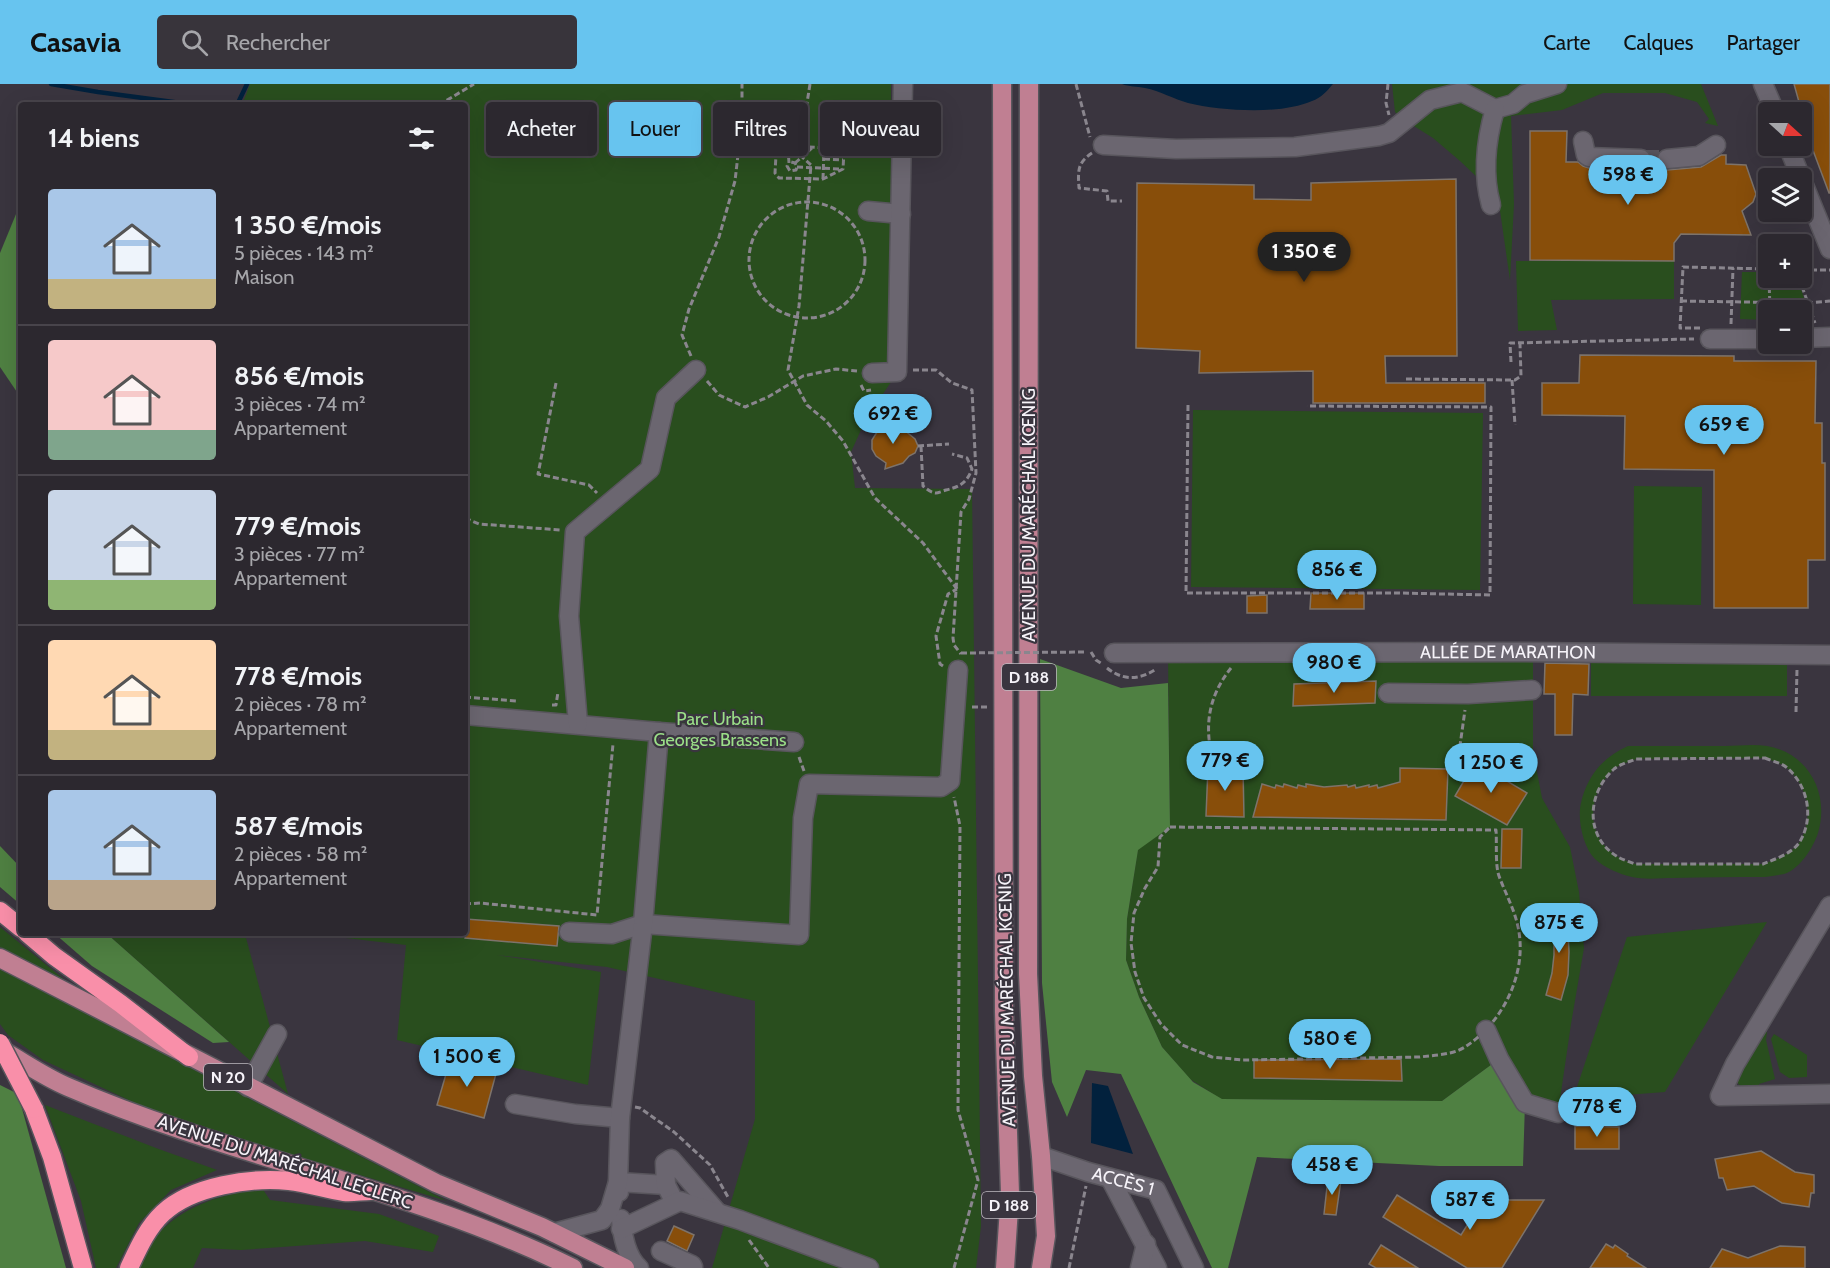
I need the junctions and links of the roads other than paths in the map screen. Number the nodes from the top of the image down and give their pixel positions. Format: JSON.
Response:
{"nodes":[{"id":1,"x":903,"y":84,"type":"edge"},
{"id":2,"x":993,"y":84,"type":"edge"},
{"id":3,"x":1002,"y":84,"type":"edge"},
{"id":4,"x":1029,"y":84,"type":"edge"},
{"id":5,"x":1557,"y":84,"type":"edge"},
{"id":6,"x":1763,"y":84,"type":"edge"},
{"id":7,"x":1771,"y":102,"type":"edge"},
{"id":8,"x":1495,"y":109,"type":"junction"},
{"id":9,"x":1002,"y":115,"type":"junction"},
{"id":10,"x":1583,"y":141,"type":"dead end"},
{"id":11,"x":1103,"y":145,"type":"road end"},
{"id":12,"x":1716,"y":145,"type":"dead end"},
{"id":13,"x":1793,"y":156,"type":"edge"},
{"id":14,"x":1641,"y":159,"type":"tunnel mouth"},
{"id":15,"x":1667,"y":159,"type":"tunnel mouth"},
{"id":16,"x":1491,"y":206,"type":"dead end"},
{"id":17,"x":1822,"y":210,"type":"edge"},
{"id":18,"x":868,"y":212,"type":"dead end"},
{"id":19,"x":901,"y":214,"type":"junction"},
{"id":20,"x":1830,"y":249,"type":"edge"},
{"id":21,"x":1830,"y":337,"type":"edge"},
{"id":22,"x":1812,"y":338,"type":"edge"},
{"id":23,"x":1710,"y":339,"type":"road end"},
{"id":24,"x":1758,"y":339,"type":"edge"},
{"id":25,"x":696,"y":370,"type":"road end"},
{"id":26,"x":872,"y":373,"type":"road end"},
{"id":27,"x":1107,"y":653,"type":"road end"},
{"id":28,"x":1830,"y":655,"type":"edge"},
{"id":29,"x":959,"y":666,"type":"road end"},
{"id":30,"x":1532,"y":690,"type":"dead end"},
{"id":31,"x":1388,"y":693,"type":"dead end"},
{"id":32,"x":468,"y":715,"type":"edge"},
{"id":33,"x":578,"y":724,"type":"junction"},
{"id":34,"x":659,"y":732,"type":"junction"},
{"id":35,"x":794,"y":742,"type":"road end"},
{"id":36,"x":1830,"y":906,"type":"edge"},
{"id":37,"x":0,"y":911,"type":"edge"},
{"id":38,"x":643,"y":924,"type":"junction"},
{"id":39,"x":18,"y":926,"type":"edge"},
{"id":40,"x":569,"y":932,"type":"dead end"},
{"id":41,"x":31,"y":936,"type":"edge"},
{"id":42,"x":0,"y":958,"type":"edge"},
{"id":43,"x":1486,"y":1030,"type":"road end"},
{"id":44,"x":277,"y":1034,"type":"dead end"},
{"id":45,"x":0,"y":1043,"type":"edge"},
{"id":46,"x":0,"y":1049,"type":"edge"},
{"id":47,"x":189,"y":1057,"type":"junction"},
{"id":48,"x":248,"y":1087,"type":"junction"},
{"id":49,"x":1830,"y":1094,"type":"edge"},
{"id":50,"x":515,"y":1104,"type":"dead end"},
{"id":51,"x":1558,"y":1113,"type":"dead end"},
{"id":52,"x":620,"y":1118,"type":"junction"},
{"id":53,"x":1041,"y":1156,"type":"junction"},
{"id":54,"x":1110,"y":1178,"type":"junction"},
{"id":55,"x":618,"y":1182,"type":"junction"},
{"id":56,"x":666,"y":1185,"type":"junction"},
{"id":57,"x":371,"y":1191,"type":"junction"},
{"id":58,"x":675,"y":1204,"type":"junction"},
{"id":59,"x":718,"y":1214,"type":"junction"},
{"id":60,"x":621,"y":1229,"type":"junction"},
{"id":61,"x":554,"y":1233,"type":"junction"},
{"id":62,"x":1146,"y":1244,"type":"junction"},
{"id":63,"x":661,"y":1251,"type":"dead end"},
{"id":64,"x":693,"y":1267,"type":"edge"},
{"id":65,"x":83,"y":1268,"type":"edge"},
{"id":66,"x":129,"y":1268,"type":"edge"},
{"id":67,"x":573,"y":1268,"type":"edge"},
{"id":68,"x":625,"y":1268,"type":"edge"},
{"id":69,"x":639,"y":1268,"type":"edge"},
{"id":70,"x":869,"y":1268,"type":"edge"},
{"id":71,"x":1005,"y":1268,"type":"edge"},
{"id":72,"x":1041,"y":1268,"type":"edge"},
{"id":73,"x":1140,"y":1268,"type":"edge"},
{"id":74,"x":1157,"y":1268,"type":"edge"},
{"id":75,"x":1194,"y":1268,"type":"edge"}],
"edges":[{"from":1,"to":19,"type":"street"},
{"from":2,"to":9,"type":"main road"},
{"from":3,"to":9,"type":"main road","name":"AVENUE DU MARÉCHAL KŒNIG","number":"D 188"},
{"from":4,"to":53,"type":"main road","name":"AVENUE DU MARÉCHAL KŒNIG","number":"D 188"},
{"from":5,"to":8,"type":"street"},
{"from":6,"to":7,"type":"street"},
{"from":8,"to":11,"type":"street"},
{"from":8,"to":16,"type":"street"},
{"from":9,"to":71,"type":"main road","name":"AVENUE DU MARÉCHAL KŒNIG","number":"D 188"},
{"from":10,"to":14,"type":"street"},
{"from":12,"to":15,"type":"street"},
{"from":13,"to":17,"type":"street"},
{"from":17,"to":20,"type":"street"},
{"from":18,"to":19,"type":"street"},
{"from":19,"to":26,"type":"street"},
{"from":21,"to":22,"type":"street"},
{"from":23,"to":24,"type":"street"},
{"from":25,"to":33,"type":"street"},
{"from":27,"to":28,"type":"street","name":"ALLÉE DE MARATHON"},
{"from":29,"to":38,"type":"street"},
{"from":30,"to":31,"type":"street"},
{"from":32,"to":33,"type":"street"},
{"from":33,"to":34,"type":"street"},
{"from":34,"to":35,"type":"street"},
{"from":34,"to":38,"type":"street"},
{"from":36,"to":49,"type":"street"},
{"from":37,"to":39,"type":"highway"},
{"from":38,"to":40,"type":"street"},
{"from":38,"to":52,"type":"street"},
{"from":41,"to":47,"type":"highway"},
{"from":42,"to":47,"type":"main road","name":"AVENUE DU MARÉCHAL LECLERC","number":"N 20"},
{"from":43,"to":51,"type":"street"},
{"from":44,"to":48,"type":"street"},
{"from":45,"to":65,"type":"highway","bridge":true},
{"from":46,"to":57,"type":"main road","name":"AVENUE DU MARÉCHAL LECLERC"},
{"from":47,"to":48,"type":"main road","name":"AVENUE DU MARÉCHAL LECLERC","number":"N 20"},
{"from":48,"to":61,"type":"main road","name":"AVENUE DU MARÉCHAL LECLERC","number":"N 20"},
{"from":50,"to":52,"type":"street"},
{"from":52,"to":55,"type":"street"},
{"from":53,"to":54,"type":"street","name":"ACCÈS 1"},
{"from":53,"to":72,"type":"main road","name":"AVENUE DU MARÉCHAL KŒNIG","number":"D 188"},
{"from":54,"to":62,"type":"street"},
{"from":54,"to":75,"type":"street","name":"ACCÈS 1"},
{"from":55,"to":56,"type":"street"},
{"from":55,"to":60,"type":"street"},
{"from":55,"to":61,"type":"street"},
{"from":56,"to":58,"type":"street"},
{"from":56,"to":59,"type":"street"},
{"from":57,"to":66,"type":"highway"},
{"from":57,"to":67,"type":"main road","name":"AVENUE DU MARÉCHAL LECLERC"},
{"from":58,"to":59,"type":"street"},
{"from":58,"to":60,"type":"street"},
{"from":59,"to":70,"type":"street"},
{"from":60,"to":69,"type":"street"},
{"from":61,"to":68,"type":"main road","name":"AVENUE DU MARÉCHAL LECLERC","number":"N 20"},
{"from":62,"to":73,"type":"street"},
{"from":62,"to":74,"type":"street"},
{"from":63,"to":64,"type":"street"}]}
